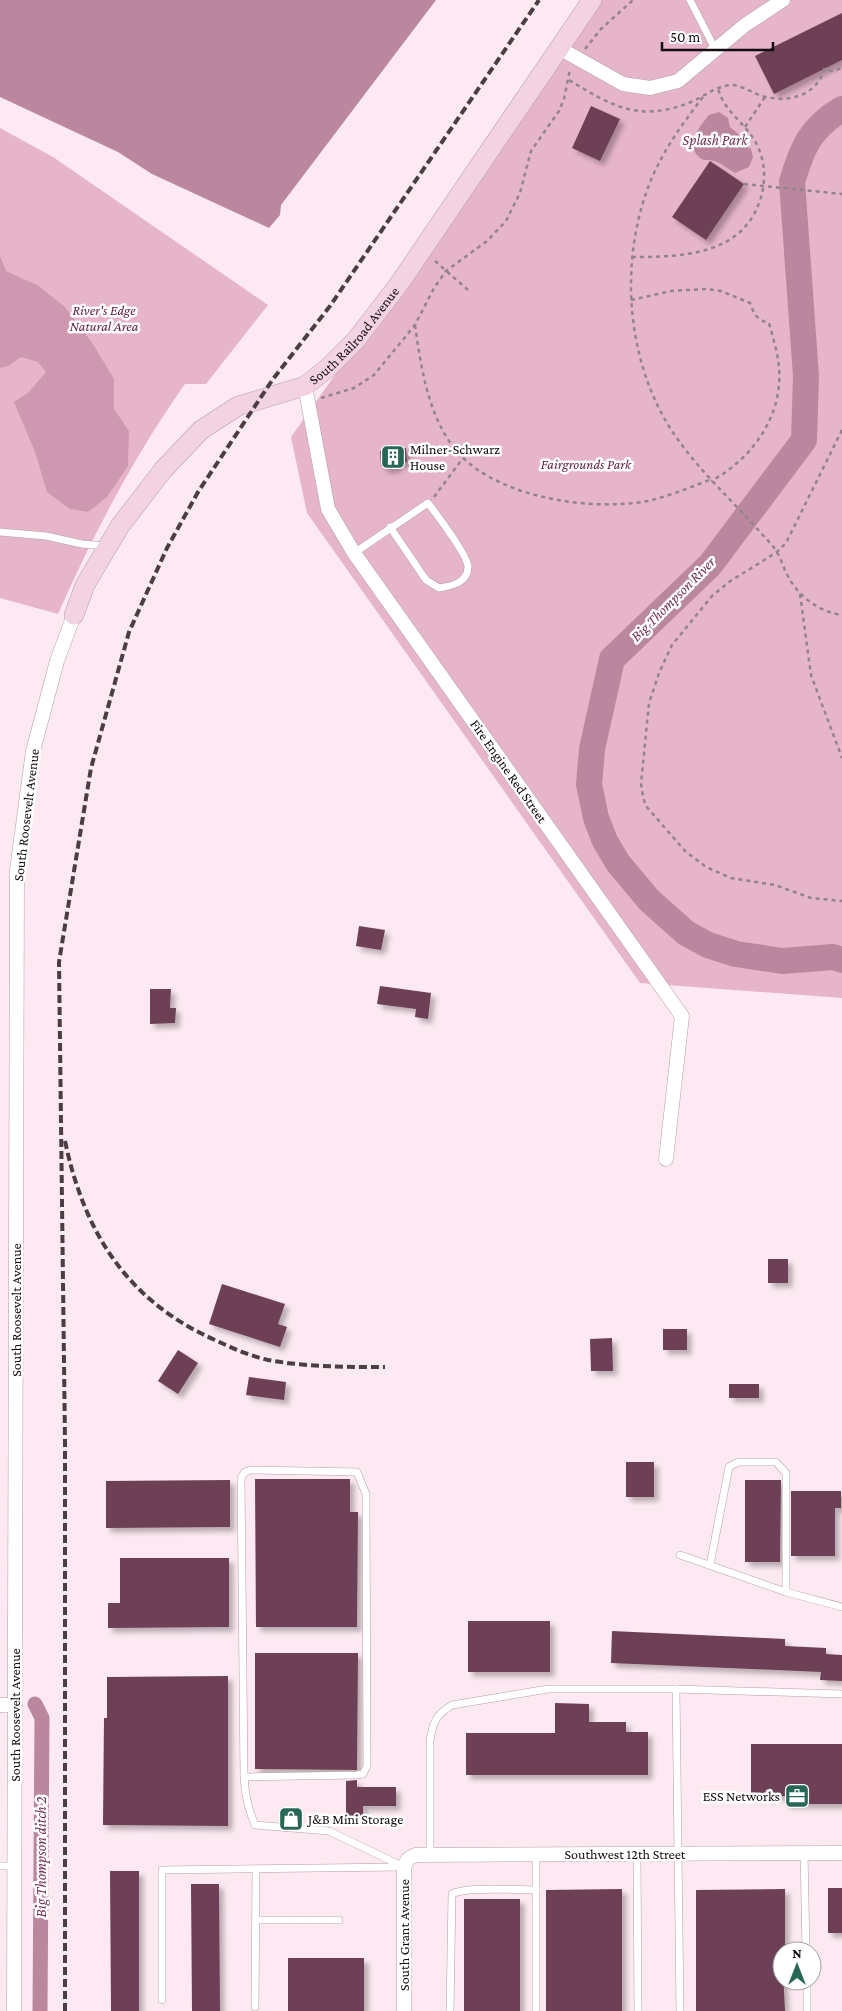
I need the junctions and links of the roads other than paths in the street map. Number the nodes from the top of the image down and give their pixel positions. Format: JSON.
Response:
{"nodes":[{"id":1,"x":592,"y":0,"type":"edge"},
{"id":2,"x":690,"y":0,"type":"edge"},
{"id":3,"x":783,"y":0,"type":"edge"},
{"id":4,"x":559,"y":48,"type":"junction"},
{"id":5,"x":715,"y":49,"type":"junction"},
{"id":6,"x":306,"y":393,"type":"junction"},
{"id":7,"x":390,"y":528,"type":"junction"},
{"id":8,"x":0,"y":532,"type":"edge"},
{"id":9,"x":108,"y":546,"type":"junction"},
{"id":10,"x":354,"y":553,"type":"junction"},
{"id":11,"x":74,"y":615,"type":"joint"},
{"id":12,"x":666,"y":1159,"type":"dead end"},
{"id":13,"x":680,"y":1555,"type":"dead end"},
{"id":14,"x":710,"y":1565,"type":"junction"},
{"id":15,"x":786,"y":1592,"type":"junction"},
{"id":16,"x":842,"y":1607,"type":"edge"},
{"id":17,"x":676,"y":1690,"type":"junction"},
{"id":18,"x":842,"y":1694,"type":"edge"},
{"id":19,"x":0,"y":1705,"type":"edge"},
{"id":20,"x":15,"y":1705,"type":"junction"},
{"id":21,"x":244,"y":1777,"type":"junction"},
{"id":22,"x":804,"y":1853,"type":"junction"},
{"id":23,"x":842,"y":1853,"type":"edge"},
{"id":24,"x":430,"y":1854,"type":"junction"},
{"id":25,"x":536,"y":1854,"type":"junction"},
{"id":26,"x":637,"y":1854,"type":"junction"},
{"id":27,"x":679,"y":1854,"type":"junction"},
{"id":28,"x":406,"y":1863,"type":"junction"},
{"id":29,"x":0,"y":1866,"type":"edge"},
{"id":30,"x":15,"y":1866,"type":"junction"},
{"id":31,"x":256,"y":1869,"type":"junction"},
{"id":32,"x":536,"y":1890,"type":"junction"},
{"id":33,"x":256,"y":1920,"type":"junction"},
{"id":34,"x":339,"y":1920,"type":"dead end"},
{"id":35,"x":806,"y":1941,"type":"edge"},
{"id":36,"x":807,"y":1991,"type":"edge"},
{"id":37,"x":162,"y":2000,"type":"dead end"},
{"id":38,"x":255,"y":2007,"type":"dead end"},
{"id":39,"x":14,"y":2011,"type":"edge"},
{"id":40,"x":404,"y":2011,"type":"edge"},
{"id":41,"x":450,"y":2011,"type":"edge"},
{"id":42,"x":536,"y":2011,"type":"edge"},
{"id":43,"x":638,"y":2011,"type":"edge"},
{"id":44,"x":680,"y":2011,"type":"edge"},
{"id":45,"x":807,"y":2011,"type":"edge"}],
"edges":[{"from":1,"to":4,"type":"street","name":"South Railroad Avenue"},
{"from":2,"to":5,"type":"lane"},
{"from":3,"to":5,"type":"street"},
{"from":4,"to":5,"type":"street"},
{"from":4,"to":6,"type":"street","name":"South Railroad Avenue"},
{"from":6,"to":9,"type":"street","name":"South Railroad Avenue"},
{"from":6,"to":10,"type":"street","name":"Fire Engine Red Street"},
{"from":7,"to":7,"type":"lane"},
{"from":7,"to":10,"type":"lane"},
{"from":8,"to":9,"type":"lane"},
{"from":9,"to":11,"type":"street","name":"South Railroad Avenue"},
{"from":10,"to":12,"type":"street","name":"Fire Engine Red Street"},
{"from":11,"to":20,"type":"street","name":"South Roosevelt Avenue"},
{"from":13,"to":14,"type":"lane"},
{"from":14,"to":15,"type":"lane"},
{"from":14,"to":15,"type":"lane"},
{"from":15,"to":16,"type":"lane"},
{"from":17,"to":18,"type":"lane"},
{"from":17,"to":24,"type":"lane"},
{"from":17,"to":27,"type":"lane"},
{"from":19,"to":20,"type":"street"},
{"from":20,"to":30,"type":"street","name":"South Roosevelt Avenue"},
{"from":21,"to":21,"type":"lane"},
{"from":21,"to":28,"type":"lane"},
{"from":22,"to":23,"type":"street","name":"Southwest 12th Street"},
{"from":22,"to":27,"type":"street","name":"Southwest 12th Street"},
{"from":22,"to":35,"type":"lane"},
{"from":24,"to":25,"type":"street","name":"Southwest 12th Street"},
{"from":24,"to":28,"type":"street","name":"Southwest 12th Street"},
{"from":25,"to":26,"type":"street","name":"Southwest 12th Street"},
{"from":25,"to":32,"type":"lane"},
{"from":26,"to":27,"type":"street","name":"Southwest 12th Street"},
{"from":26,"to":43,"type":"lane"},
{"from":27,"to":44,"type":"lane"},
{"from":28,"to":31,"type":"lane"},
{"from":28,"to":40,"type":"street","name":"South Grant Avenue"},
{"from":29,"to":30,"type":"lane"},
{"from":30,"to":39,"type":"street","name":"South Roosevelt Avenue"},
{"from":31,"to":33,"type":"lane"},
{"from":31,"to":37,"type":"lane"},
{"from":32,"to":41,"type":"lane"},
{"from":32,"to":42,"type":"lane"},
{"from":33,"to":34,"type":"lane"},
{"from":33,"to":38,"type":"lane"},
{"from":36,"to":45,"type":"lane"}]}
